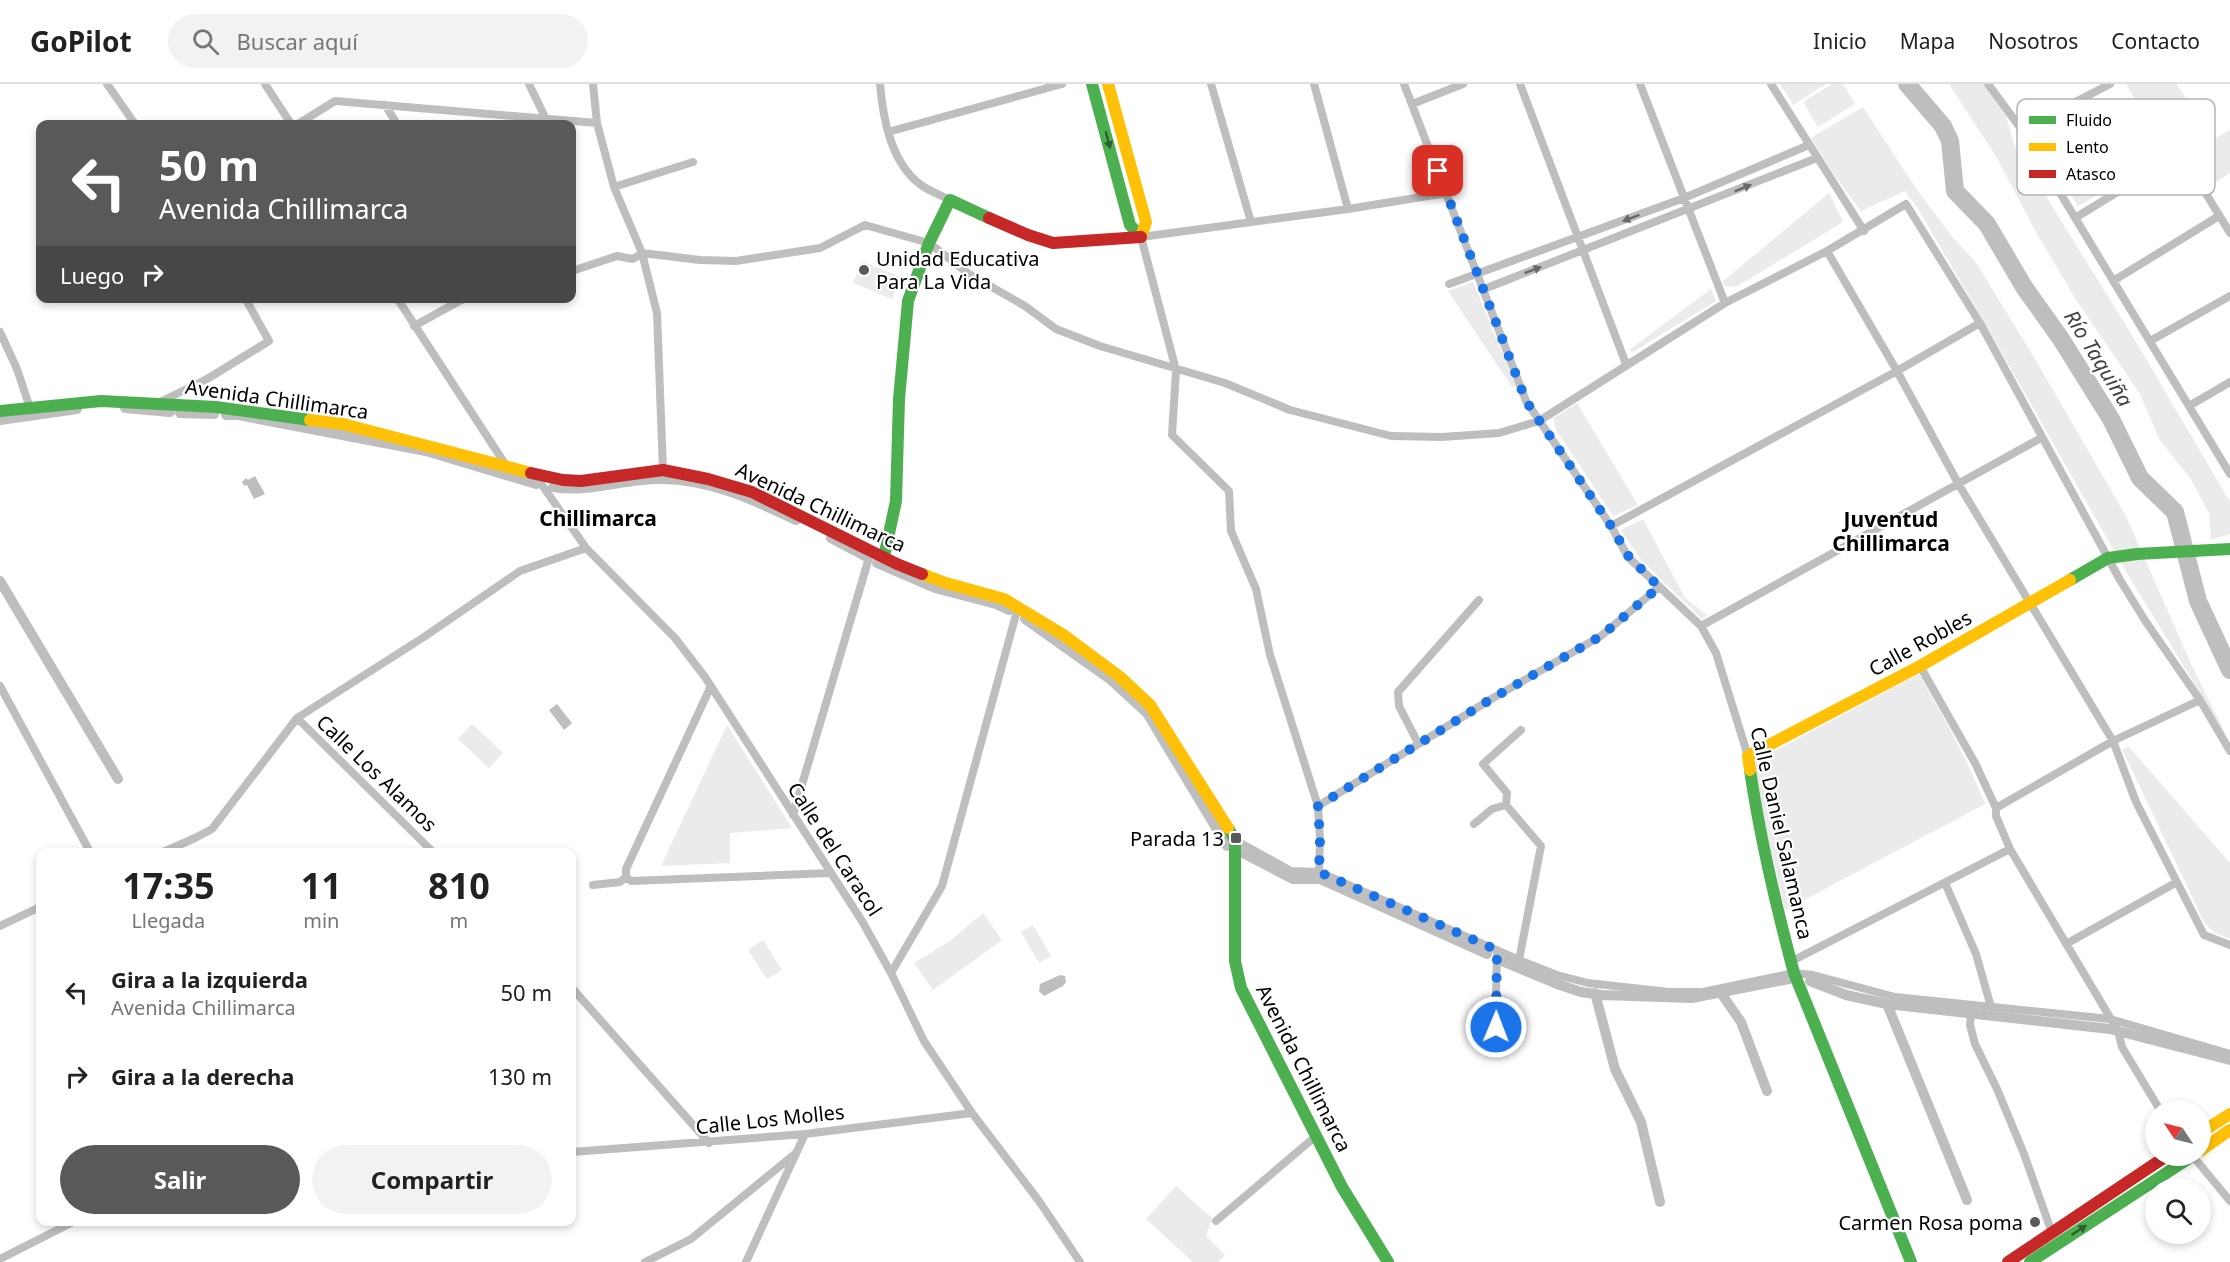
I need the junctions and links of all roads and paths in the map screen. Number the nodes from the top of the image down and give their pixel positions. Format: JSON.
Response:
{"nodes":[{"id":1,"x":107,"y":84,"type":"edge"},
{"id":2,"x":265,"y":84,"type":"edge"},
{"id":3,"x":529,"y":84,"type":"edge"},
{"id":4,"x":593,"y":84,"type":"edge"},
{"id":5,"x":880,"y":84,"type":"edge"},
{"id":6,"x":1062,"y":84,"type":"edge"},
{"id":7,"x":1092,"y":84,"type":"edge"},
{"id":8,"x":1108,"y":84,"type":"edge"},
{"id":9,"x":1211,"y":84,"type":"edge"},
{"id":10,"x":1314,"y":84,"type":"edge"},
{"id":11,"x":1404,"y":84,"type":"edge"},
{"id":12,"x":1463,"y":84,"type":"edge"},
{"id":13,"x":1520,"y":84,"type":"edge"},
{"id":14,"x":1640,"y":84,"type":"edge"},
{"id":15,"x":1772,"y":84,"type":"edge"},
{"id":16,"x":1988,"y":84,"type":"edge"},
{"id":17,"x":2110,"y":84,"type":"edge"},
{"id":18,"x":2081,"y":99,"type":"edge"},
{"id":19,"x":1412,"y":104,"type":"junction"},
{"id":20,"x":385,"y":105,"type":"junction"},
{"id":21,"x":545,"y":117,"type":"junction"},
{"id":22,"x":132,"y":120,"type":"edge"},
{"id":23,"x":288,"y":120,"type":"edge"},
{"id":24,"x":304,"y":120,"type":"edge"},
{"id":25,"x":394,"y":120,"type":"edge"},
{"id":26,"x":571,"y":120,"type":"edge"},
{"id":27,"x":576,"y":121,"type":"edge"},
{"id":28,"x":597,"y":123,"type":"junction"},
{"id":29,"x":2017,"y":123,"type":"edge"},
{"id":30,"x":888,"y":132,"type":"junction"},
{"id":31,"x":1809,"y":145,"type":"junction"},
{"id":32,"x":1817,"y":158,"type":"junction"},
{"id":33,"x":693,"y":162,"type":"dead end"},
{"id":34,"x":614,"y":187,"type":"junction"},
{"id":35,"x":1446,"y":193,"type":"junction"},
{"id":36,"x":2061,"y":195,"type":"edge"},
{"id":37,"x":2113,"y":195,"type":"edge"},
{"id":38,"x":2206,"y":195,"type":"edge"},
{"id":39,"x":1684,"y":198,"type":"junction"},
{"id":40,"x":950,"y":200,"type":"junction"},
{"id":41,"x":1348,"y":209,"type":"junction"},
{"id":42,"x":1688,"y":209,"type":"junction"},
{"id":43,"x":2219,"y":216,"type":"junction"},
{"id":44,"x":2075,"y":218,"type":"junction"},
{"id":45,"x":1251,"y":222,"type":"junction"},
{"id":46,"x":1864,"y":231,"type":"junction"},
{"id":47,"x":2230,"y":233,"type":"edge"},
{"id":48,"x":1142,"y":237,"type":"junction"},
{"id":49,"x":1578,"y":238,"type":"junction"},
{"id":50,"x":929,"y":243,"type":"junction"},
{"id":51,"x":1583,"y":251,"type":"junction"},
{"id":52,"x":1827,"y":251,"type":"junction"},
{"id":53,"x":642,"y":253,"type":"junction"},
{"id":54,"x":576,"y":270,"type":"edge"},
{"id":55,"x":1478,"y":274,"type":"junction"},
{"id":56,"x":2113,"y":281,"type":"junction"},
{"id":57,"x":1449,"y":284,"type":"dead end"},
{"id":58,"x":1484,"y":289,"type":"junction"},
{"id":59,"x":2230,"y":296,"type":"edge"},
{"id":60,"x":248,"y":303,"type":"edge"},
{"id":61,"x":400,"y":303,"type":"edge"},
{"id":62,"x":456,"y":303,"type":"edge"},
{"id":63,"x":1725,"y":303,"type":"junction"},
{"id":64,"x":1980,"y":323,"type":"junction"},
{"id":65,"x":414,"y":326,"type":"junction"},
{"id":66,"x":0,"y":332,"type":"edge"},
{"id":67,"x":2150,"y":341,"type":"junction"},
{"id":68,"x":1626,"y":364,"type":"junction"},
{"id":69,"x":1176,"y":370,"type":"junction"},
{"id":70,"x":1897,"y":371,"type":"junction"},
{"id":71,"x":2230,"y":382,"type":"edge"},
{"id":72,"x":158,"y":403,"type":"junction"},
{"id":73,"x":2189,"y":406,"type":"junction"},
{"id":74,"x":30,"y":408,"type":"junction"},
{"id":75,"x":0,"y":411,"type":"edge"},
{"id":76,"x":1539,"y":421,"type":"junction"},
{"id":77,"x":2041,"y":438,"type":"junction"},
{"id":78,"x":507,"y":468,"type":"junction"},
{"id":79,"x":663,"y":470,"type":"junction"},
{"id":80,"x":2230,"y":474,"type":"edge"},
{"id":81,"x":535,"y":475,"type":"junction"},
{"id":82,"x":1959,"y":485,"type":"junction"},
{"id":83,"x":1611,"y":526,"type":"junction"},
{"id":84,"x":586,"y":548,"type":"junction"},
{"id":85,"x":2230,"y":549,"type":"edge"},
{"id":86,"x":871,"y":551,"type":"junction"},
{"id":87,"x":884,"y":557,"type":"junction"},
{"id":88,"x":2108,"y":558,"type":"junction"},
{"id":89,"x":1659,"y":587,"type":"junction"},
{"id":90,"x":1479,"y":600,"type":"dead end"},
{"id":91,"x":2031,"y":604,"type":"junction"},
{"id":92,"x":1018,"y":607,"type":"junction"},
{"id":93,"x":1701,"y":626,"type":"junction"},
{"id":94,"x":1920,"y":666,"type":"junction"},
{"id":95,"x":0,"y":686,"type":"edge"},
{"id":96,"x":711,"y":686,"type":"junction"},
{"id":97,"x":2200,"y":700,"type":"junction"},
{"id":98,"x":297,"y":718,"type":"junction"},
{"id":99,"x":1521,"y":730,"type":"dead end"},
{"id":100,"x":2113,"y":741,"type":"junction"},
{"id":101,"x":1418,"y":743,"type":"junction"},
{"id":102,"x":2230,"y":751,"type":"edge"},
{"id":103,"x":1748,"y":756,"type":"junction"},
{"id":104,"x":1506,"y":805,"type":"junction"},
{"id":105,"x":1318,"y":806,"type":"junction"},
{"id":106,"x":1996,"y":808,"type":"junction"},
{"id":107,"x":793,"y":815,"type":"junction"},
{"id":108,"x":1474,"y":825,"type":"dead end"},
{"id":109,"x":1235,"y":840,"type":"junction"},
{"id":110,"x":88,"y":848,"type":"edge"},
{"id":111,"x":172,"y":848,"type":"edge"},
{"id":112,"x":430,"y":848,"type":"edge"},
{"id":113,"x":2010,"y":849,"type":"junction"},
{"id":114,"x":1319,"y":872,"type":"junction"},
{"id":115,"x":831,"y":873,"type":"junction"},
{"id":116,"x":626,"y":877,"type":"junction"},
{"id":117,"x":2177,"y":882,"type":"junction"},
{"id":118,"x":1945,"y":883,"type":"junction"},
{"id":119,"x":593,"y":885,"type":"dead end"},
{"id":120,"x":36,"y":909,"type":"edge"},
{"id":121,"x":0,"y":926,"type":"edge"},
{"id":122,"x":2066,"y":944,"type":"junction"},
{"id":123,"x":2230,"y":945,"type":"edge"},
{"id":124,"x":1497,"y":950,"type":"junction"},
{"id":125,"x":1519,"y":960,"type":"junction"},
{"id":126,"x":1793,"y":967,"type":"junction"},
{"id":127,"x":891,"y":973,"type":"junction"},
{"id":128,"x":576,"y":993,"type":"edge"},
{"id":129,"x":1972,"y":1005,"type":"junction"},
{"id":130,"x":1991,"y":1007,"type":"junction"},
{"id":131,"x":2110,"y":1019,"type":"junction"},
{"id":132,"x":1495,"y":1047,"type":"dead end"},
{"id":133,"x":2230,"y":1054,"type":"edge"},
{"id":134,"x":2154,"y":1100,"type":"edge"},
{"id":135,"x":972,"y":1113,"type":"junction"},
{"id":136,"x":2230,"y":1114,"type":"edge"},
{"id":137,"x":2211,"y":1126,"type":"edge"},
{"id":138,"x":2230,"y":1131,"type":"edge"},
{"id":139,"x":805,"y":1134,"type":"junction"},
{"id":140,"x":1316,"y":1136,"type":"junction"},
{"id":141,"x":709,"y":1143,"type":"junction"},
{"id":142,"x":2211,"y":1143,"type":"edge"},
{"id":143,"x":576,"y":1152,"type":"edge"},
{"id":144,"x":796,"y":1153,"type":"junction"},
{"id":145,"x":2152,"y":1166,"type":"edge"},
{"id":146,"x":2177,"y":1166,"type":"edge"},
{"id":147,"x":2204,"y":1166,"type":"edge"},
{"id":148,"x":2230,"y":1201,"type":"edge"},
{"id":149,"x":1216,"y":1221,"type":"dead end"},
{"id":150,"x":65,"y":1226,"type":"edge"},
{"id":151,"x":2052,"y":1233,"type":"junction"},
{"id":152,"x":0,"y":1259,"type":"edge"},
{"id":153,"x":645,"y":1262,"type":"edge"},
{"id":154,"x":746,"y":1262,"type":"edge"},
{"id":155,"x":1080,"y":1262,"type":"edge"},
{"id":156,"x":1388,"y":1262,"type":"edge"},
{"id":157,"x":1911,"y":1262,"type":"edge"},
{"id":158,"x":2008,"y":1262,"type":"edge"},
{"id":159,"x":2030,"y":1262,"type":"edge"}],
"edges":[{"from":1,"to":22,"type":"street"},
{"from":2,"to":23,"type":"street"},
{"from":3,"to":21,"type":"street"},
{"from":4,"to":28,"type":"street"},
{"from":5,"to":30,"type":"street"},
{"from":6,"to":30,"type":"street"},
{"from":7,"to":48,"type":"street","one_way":true},
{"from":8,"to":48,"type":"street"},
{"from":9,"to":45,"type":"street"},
{"from":10,"to":41,"type":"street"},
{"from":11,"to":19,"type":"street","name":"Calle Daniel Salamanca"},
{"from":12,"to":19,"type":"street"},
{"from":13,"to":49,"type":"street"},
{"from":14,"to":39,"type":"street"},
{"from":15,"to":31,"type":"street"},
{"from":16,"to":29,"type":"street"},
{"from":17,"to":18,"type":"street"},
{"from":19,"to":35,"type":"street","name":"Calle Daniel Salamanca"},
{"from":20,"to":21,"type":"street"},
{"from":20,"to":24,"type":"street"},
{"from":20,"to":25,"type":"street"},
{"from":21,"to":26,"type":"street"},
{"from":27,"to":28,"type":"street"},
{"from":28,"to":34,"type":"street"},
{"from":30,"to":40,"type":"street"},
{"from":31,"to":32,"type":"street"},
{"from":31,"to":39,"type":"street"},
{"from":42,"to":32,"type":"street","one_way":true},
{"from":32,"to":46,"type":"street"},
{"from":33,"to":34,"type":"street"},
{"from":34,"to":53,"type":"street"},
{"from":35,"to":41,"type":"street"},
{"from":35,"to":55,"type":"street","name":"Calle Daniel Salamanca"},
{"from":36,"to":44,"type":"street"},
{"from":37,"to":44,"type":"street"},
{"from":38,"to":43,"type":"street"},
{"from":39,"to":42,"type":"street"},
{"from":39,"to":49,"type":"street","one_way":true},
{"from":40,"to":48,"type":"street"},
{"from":40,"to":50,"type":"street"},
{"from":41,"to":45,"type":"street"},
{"from":42,"to":51,"type":"street"},
{"from":42,"to":63,"type":"street"},
{"from":43,"to":47,"type":"street"},
{"from":43,"to":56,"type":"street"},
{"from":44,"to":56,"type":"street"},
{"from":45,"to":48,"type":"street"},
{"from":46,"to":52,"type":"street"},
{"from":46,"to":64,"type":"street"},
{"from":48,"to":69,"type":"street"},
{"from":49,"to":51,"type":"street"},
{"from":49,"to":55,"type":"street"},
{"from":50,"to":53,"type":"street"},
{"from":50,"to":69,"type":"street"},
{"from":50,"to":87,"type":"street"},
{"from":58,"to":51,"type":"street","one_way":true},
{"from":51,"to":68,"type":"street"},
{"from":52,"to":63,"type":"street"},
{"from":52,"to":70,"type":"street"},
{"from":53,"to":54,"type":"street"},
{"from":53,"to":79,"type":"street"},
{"from":55,"to":57,"type":"street"},
{"from":55,"to":58,"type":"street","name":"Calle Daniel Salamanca"},
{"from":56,"to":67,"type":"street"},
{"from":58,"to":76,"type":"street","name":"Calle Daniel Salamanca"},
{"from":59,"to":67,"type":"street"},
{"from":60,"to":72,"type":"street"},
{"from":61,"to":65,"type":"street"},
{"from":62,"to":65,"type":"street"},
{"from":63,"to":68,"type":"street"},
{"from":64,"to":70,"type":"street"},
{"from":64,"to":77,"type":"street"},
{"from":65,"to":78,"type":"street"},
{"from":66,"to":74,"type":"street"},
{"from":67,"to":73,"type":"street"},
{"from":68,"to":76,"type":"street"},
{"from":69,"to":76,"type":"street"},
{"from":69,"to":105,"type":"street"},
{"from":70,"to":82,"type":"street"},
{"from":70,"to":83,"type":"street"},
{"from":71,"to":73,"type":"street"},
{"from":72,"to":74,"type":"street","name":"Avenida Chillimarca"},
{"from":72,"to":78,"type":"street","name":"Avenida Chillimarca"},
{"from":73,"to":80,"type":"street"},
{"from":74,"to":75,"type":"street","name":"Avenida Chillimarca"},
{"from":76,"to":83,"type":"street","name":"Calle Daniel Salamanca"},
{"from":77,"to":82,"type":"street"},
{"from":77,"to":88,"type":"street"},
{"from":78,"to":81,"type":"street","name":"Avenida Chillimarca"},
{"from":79,"to":81,"type":"street","name":"Avenida Chillimarca"},
{"from":79,"to":86,"type":"street","name":"Avenida Chillimarca"},
{"from":81,"to":84,"type":"street","name":"Calle del Caracol"},
{"from":82,"to":91,"type":"street"},
{"from":82,"to":93,"type":"street"},
{"from":83,"to":89,"type":"street","name":"Calle Daniel Salamanca"},
{"from":84,"to":96,"type":"street","name":"Calle del Caracol"},
{"from":84,"to":98,"type":"street"},
{"from":85,"to":88,"type":"street"},
{"from":86,"to":87,"type":"street","name":"Avenida Chillimarca"},
{"from":86,"to":107,"type":"street"},
{"from":87,"to":92,"type":"street","name":"Avenida Chillimarca"},
{"from":88,"to":91,"type":"street","name":"Calle Robles"},
{"from":88,"to":97,"type":"street"},
{"from":89,"to":93,"type":"street","name":"Calle Daniel Salamanca"},
{"from":89,"to":101,"type":"street"},
{"from":90,"to":101,"type":"street"},
{"from":91,"to":94,"type":"street","name":"Calle Robles"},
{"from":91,"to":100,"type":"street"},
{"from":92,"to":109,"type":"street","name":"Avenida Chillimarca"},
{"from":92,"to":127,"type":"street"},
{"from":93,"to":103,"type":"street","name":"Calle Daniel Salamanca"},
{"from":94,"to":103,"type":"street","name":"Calle Robles"},
{"from":94,"to":106,"type":"street"},
{"from":95,"to":110,"type":"street"},
{"from":96,"to":107,"type":"street","name":"Calle del Caracol"},
{"from":96,"to":116,"type":"street"},
{"from":97,"to":100,"type":"street"},
{"from":97,"to":102,"type":"street"},
{"from":98,"to":111,"type":"street"},
{"from":98,"to":112,"type":"street","name":"Calle Los Alamos"},
{"from":99,"to":104,"type":"street"},
{"from":100,"to":106,"type":"street"},
{"from":100,"to":117,"type":"street"},
{"from":101,"to":105,"type":"street"},
{"from":103,"to":126,"type":"street","name":"Calle Daniel Salamanca"},
{"from":104,"to":108,"type":"street"},
{"from":104,"to":125,"type":"street"},
{"from":105,"to":114,"type":"street"},
{"from":106,"to":113,"type":"street"},
{"from":107,"to":115,"type":"street","name":"Calle del Caracol"},
{"from":109,"to":114,"type":"street","name":"Avenida Chillimarca"},
{"from":109,"to":140,"type":"street","name":"Avenida Chillimarca"},
{"from":113,"to":118,"type":"street"},
{"from":113,"to":122,"type":"street"},
{"from":114,"to":124,"type":"street","name":"Avenida Chillimarca"},
{"from":115,"to":116,"type":"street"},
{"from":115,"to":127,"type":"street","name":"Calle del Caracol"},
{"from":116,"to":119,"type":"street"},
{"from":117,"to":122,"type":"street"},
{"from":117,"to":123,"type":"street"},
{"from":118,"to":126,"type":"street"},
{"from":118,"to":130,"type":"street"},
{"from":120,"to":121,"type":"street"},
{"from":122,"to":131,"type":"street"},
{"from":124,"to":125,"type":"street","name":"Avenida Chillimarca"},
{"from":124,"to":132,"type":"street"},
{"from":125,"to":126,"type":"street","name":"Avenida Chillimarca"},
{"from":126,"to":129,"type":"street"},
{"from":126,"to":157,"type":"street","name":"Calle Daniel Salamanca"},
{"from":127,"to":135,"type":"street","name":"Calle del Caracol"},
{"from":128,"to":141,"type":"street"},
{"from":129,"to":130,"type":"street"},
{"from":129,"to":151,"type":"street"},
{"from":130,"to":131,"type":"street"},
{"from":131,"to":133,"type":"street"},
{"from":131,"to":134,"type":"street"},
{"from":135,"to":139,"type":"street","name":"Calle Los Molles"},
{"from":135,"to":155,"type":"street","name":"Calle del Caracol"},
{"from":136,"to":137,"type":"street"},
{"from":138,"to":142,"type":"street"},
{"from":139,"to":141,"type":"street","name":"Calle Los Molles"},
{"from":139,"to":144,"type":"street"},
{"from":140,"to":149,"type":"street"},
{"from":140,"to":156,"type":"street","name":"Avenida Chillimarca"},
{"from":141,"to":143,"type":"street","name":"Calle Los Molles"},
{"from":144,"to":153,"type":"street"},
{"from":144,"to":154,"type":"street"},
{"from":145,"to":151,"type":"street"},
{"from":159,"to":146,"type":"street","one_way":true},
{"from":147,"to":148,"type":"street"},
{"from":150,"to":152,"type":"street"},
{"from":151,"to":158,"type":"street"}]}
